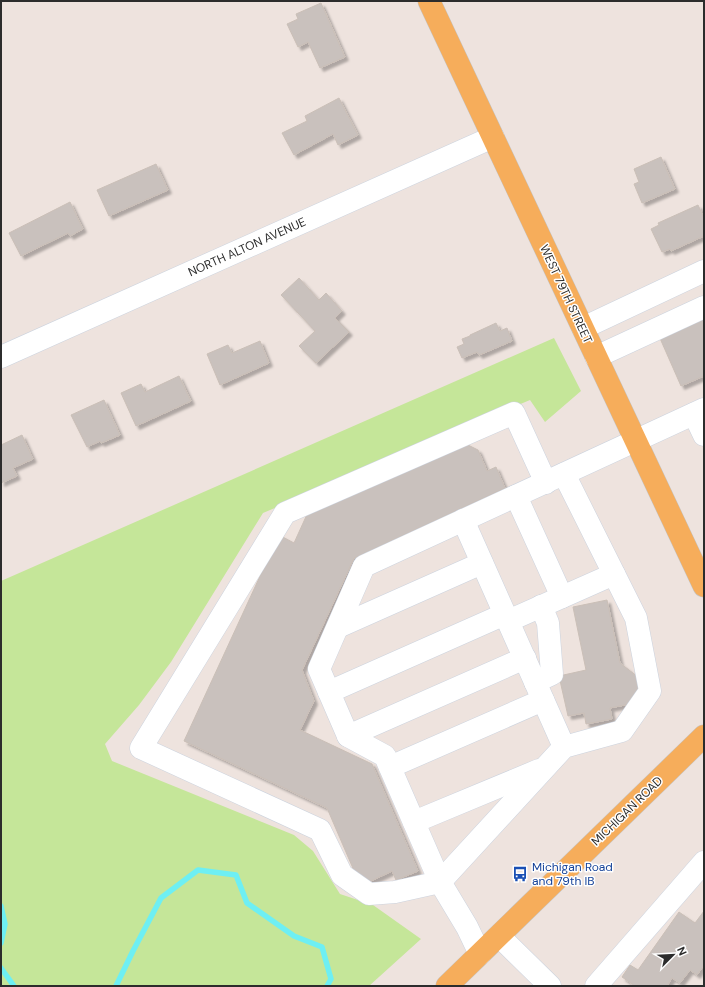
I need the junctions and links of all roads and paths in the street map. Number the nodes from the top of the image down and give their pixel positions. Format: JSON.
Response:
{"nodes":[{"id":1,"x":429,"y":1,"type":"edge"},
{"id":2,"x":493,"y":137,"type":"junction"},
{"id":3,"x":704,"y":271,"type":"edge"},
{"id":4,"x":704,"y":307,"type":"edge"},
{"id":5,"x":583,"y":328,"type":"junction"},
{"id":6,"x":1,"y":357,"type":"edge"},
{"id":7,"x":596,"y":357,"type":"junction"},
{"id":8,"x":699,"y":411,"type":"edge"},
{"id":9,"x":704,"y":435,"type":"edge"},
{"id":10,"x":636,"y":441,"type":"junction"},
{"id":11,"x":555,"y":479,"type":"junction"},
{"id":12,"x":516,"y":496,"type":"junction"},
{"id":13,"x":463,"y":520,"type":"junction"},
{"id":14,"x":482,"y":563,"type":"junction"},
{"id":15,"x":614,"y":574,"type":"junction"},
{"id":16,"x":704,"y":586,"type":"edge"},
{"id":17,"x":562,"y":597,"type":"junction"},
{"id":18,"x":541,"y":606,"type":"junction"},
{"id":19,"x":507,"y":618,"type":"junction"},
{"id":20,"x":338,"y":627,"type":"junction"},
{"id":21,"x":525,"y":658,"type":"junction"},
{"id":22,"x":539,"y":691,"type":"junction"},
{"id":23,"x":329,"y":692,"type":"junction"},
{"id":24,"x":348,"y":736,"type":"junction"},
{"id":25,"x":704,"y":736,"type":"edge"},
{"id":26,"x":564,"y":747,"type":"junction"},
{"id":27,"x":390,"y":767,"type":"junction"},
{"id":28,"x":546,"y":768,"type":"junction"},
{"id":29,"x":414,"y":822,"type":"junction"},
{"id":30,"x":704,"y":862,"type":"edge"},
{"id":31,"x":440,"y":882,"type":"junction"},
{"id":32,"x":499,"y":936,"type":"junction"},
{"id":33,"x":480,"y":954,"type":"junction"},
{"id":34,"x":447,"y":986,"type":"edge"},
{"id":35,"x":550,"y":986,"type":"edge"},
{"id":36,"x":596,"y":986,"type":"edge"}],
"edges":[{"from":1,"to":2,"type":"main road","name":"WEST 79TH STREET"},
{"from":2,"to":5,"type":"main road","name":"WEST 79TH STREET"},
{"from":2,"to":6,"type":"street","name":"NORTH ALTON AVENUE"},
{"from":3,"to":5,"type":"street"},
{"from":4,"to":7,"type":"street"},
{"from":5,"to":7,"type":"main road","name":"WEST 79TH STREET"},
{"from":7,"to":10,"type":"main road","name":"WEST 79TH STREET"},
{"from":8,"to":9,"type":"street"},
{"from":8,"to":10,"type":"street"},
{"from":10,"to":11,"type":"street"},
{"from":10,"to":16,"type":"main road","name":"WEST 79TH STREET"},
{"from":11,"to":12,"type":"street"},
{"from":11,"to":15,"type":"street"},
{"from":11,"to":31,"type":"street"},
{"from":12,"to":13,"type":"street"},
{"from":12,"to":17,"type":"street"},
{"from":13,"to":14,"type":"street"},
{"from":13,"to":20,"type":"street"},
{"from":14,"to":19,"type":"street"},
{"from":14,"to":20,"type":"street"},
{"from":15,"to":17,"type":"street"},
{"from":15,"to":26,"type":"street"},
{"from":17,"to":18,"type":"street"},
{"from":18,"to":19,"type":"street"},
{"from":18,"to":22,"type":"street"},
{"from":19,"to":21,"type":"street"},
{"from":19,"to":23,"type":"street"},
{"from":20,"to":23,"type":"street"},
{"from":21,"to":22,"type":"street"},
{"from":21,"to":24,"type":"street"},
{"from":22,"to":26,"type":"street"},
{"from":22,"to":27,"type":"street"},
{"from":23,"to":24,"type":"street"},
{"from":24,"to":27,"type":"street"},
{"from":25,"to":32,"type":"main road","name":"MICHIGAN ROAD"},
{"from":26,"to":28,"type":"street"},
{"from":27,"to":29,"type":"street"},
{"from":28,"to":29,"type":"street"},
{"from":28,"to":31,"type":"street"},
{"from":29,"to":31,"type":"street"},
{"from":30,"to":36,"type":"street"},
{"from":31,"to":33,"type":"street"},
{"from":32,"to":33,"type":"main road","name":"MICHIGAN ROAD"},
{"from":32,"to":35,"type":"street"},
{"from":33,"to":34,"type":"main road","name":"MICHIGAN ROAD"}]}
